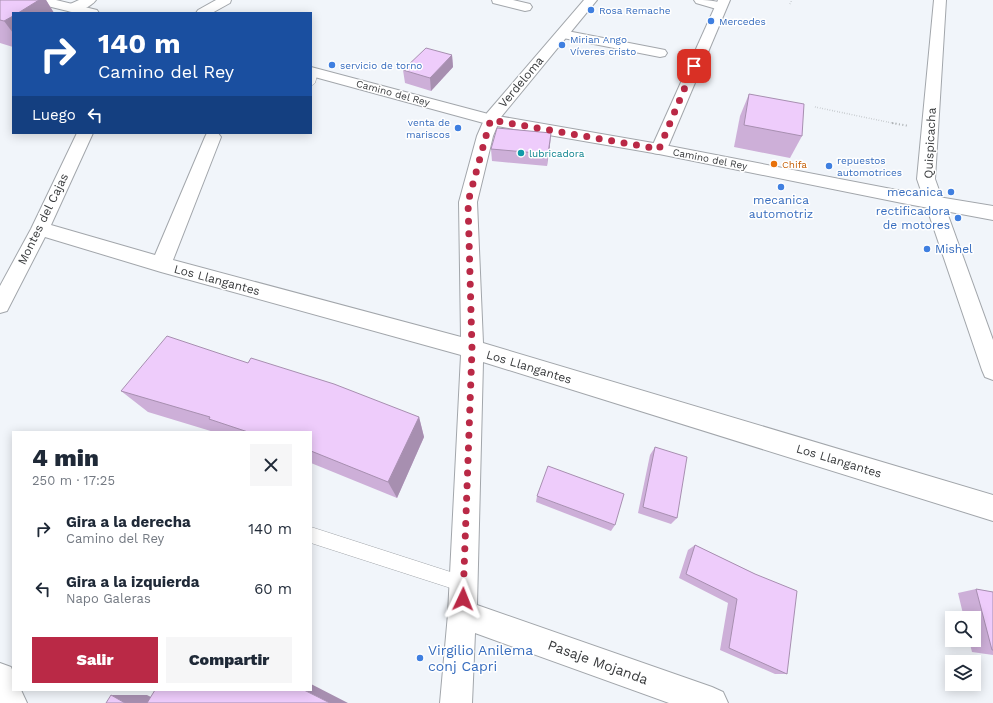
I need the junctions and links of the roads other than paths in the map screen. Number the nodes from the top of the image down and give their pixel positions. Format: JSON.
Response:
{"nodes":[{"id":1,"x":40,"y":0,"type":"edge"},
{"id":2,"x":90,"y":0,"type":"edge"},
{"id":3,"x":225,"y":0,"type":"edge"},
{"id":4,"x":498,"y":0,"type":"edge"},
{"id":5,"x":591,"y":0,"type":"edge"},
{"id":6,"x":700,"y":0,"type":"edge"},
{"id":7,"x":940,"y":0,"type":"edge"},
{"id":8,"x":722,"y":3,"type":"edge"},
{"id":9,"x":525,"y":7,"type":"dead end"},
{"id":10,"x":73,"y":8,"type":"junction"},
{"id":11,"x":88,"y":12,"type":"edge"},
{"id":12,"x":205,"y":12,"type":"edge"},
{"id":13,"x":562,"y":34,"type":"junction"},
{"id":14,"x":660,"y":53,"type":"dead end"},
{"id":15,"x":312,"y":75,"type":"edge"},
{"id":16,"x":491,"y":120,"type":"junction"},
{"id":17,"x":85,"y":134,"type":"edge"},
{"id":18,"x":213,"y":137,"type":"dead end"},
{"id":19,"x":659,"y":149,"type":"junction"},
{"id":20,"x":932,"y":202,"type":"junction"},
{"id":21,"x":993,"y":213,"type":"edge"},
{"id":22,"x":40,"y":229,"type":"junction"},
{"id":23,"x":161,"y":264,"type":"junction"},
{"id":24,"x":0,"y":305,"type":"edge"},
{"id":25,"x":472,"y":349,"type":"junction"},
{"id":26,"x":993,"y":370,"type":"edge"},
{"id":27,"x":993,"y":508,"type":"edge"},
{"id":28,"x":312,"y":535,"type":"edge"},
{"id":29,"x":463,"y":584,"type":"junction"},
{"id":30,"x":462,"y":614,"type":"junction"},
{"id":31,"x":0,"y":678,"type":"edge"},
{"id":32,"x":11,"y":703,"type":"edge"},
{"id":33,"x":456,"y":703,"type":"edge"},
{"id":34,"x":712,"y":703,"type":"edge"}],
"edges":[{"from":1,"to":10,"type":"street"},
{"from":2,"to":10,"type":"street"},
{"from":3,"to":12,"type":"street"},
{"from":4,"to":9,"type":"street"},
{"from":5,"to":13,"type":"street","name":"Verdeloma"},
{"from":6,"to":8,"type":"street"},
{"from":7,"to":20,"type":"street","name":"Quispicacha"},
{"from":8,"to":19,"type":"street"},
{"from":10,"to":11,"type":"street"},
{"from":13,"to":14,"type":"street"},
{"from":13,"to":16,"type":"street","name":"Verdeloma"},
{"from":15,"to":16,"type":"street","name":"Camino del Rey"},
{"from":16,"to":19,"type":"street","name":"Camino del Rey"},
{"from":16,"to":25,"type":"street","name":"Verdeloma"},
{"from":17,"to":22,"type":"street","name":"Montes del Cajas"},
{"from":18,"to":23,"type":"street"},
{"from":19,"to":20,"type":"street","name":"Camino del Rey"},
{"from":20,"to":21,"type":"street","name":"Camino del Rey"},
{"from":20,"to":26,"type":"street","name":"Quispicacha"},
{"from":22,"to":23,"type":"street","name":"Los Llangantes"},
{"from":22,"to":24,"type":"street","name":"Montes del Cajas"},
{"from":23,"to":25,"type":"street","name":"Los Llangantes"},
{"from":25,"to":27,"type":"street","name":"Los Llangantes"},
{"from":25,"to":29,"type":"street","name":"Verdeloma"},
{"from":28,"to":29,"type":"lane"},
{"from":29,"to":30,"type":"street","name":"Verdeloma"},
{"from":30,"to":33,"type":"street","name":"Verdeloma"},
{"from":30,"to":34,"type":"street","name":"Pasaje Mojanda"},
{"from":31,"to":32,"type":"street"}]}
